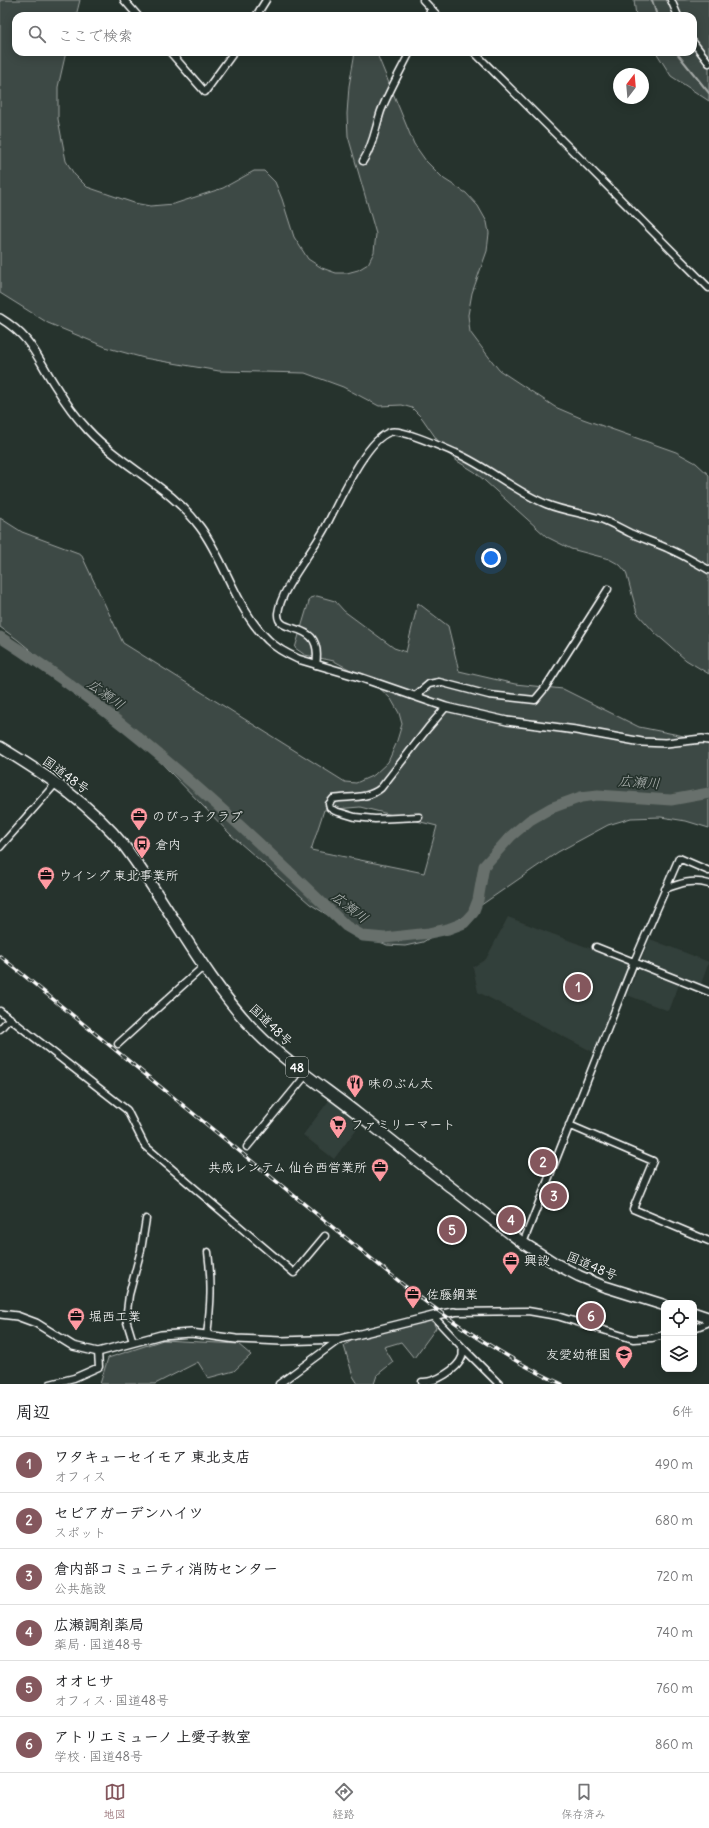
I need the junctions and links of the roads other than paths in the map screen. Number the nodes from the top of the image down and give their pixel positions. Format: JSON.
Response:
{"nodes":[{"id":1,"x":124,"y":0,"type":"edge"},
{"id":2,"x":266,"y":0,"type":"edge"},
{"id":3,"x":423,"y":0,"type":"edge"},
{"id":4,"x":671,"y":0,"type":"edge"},
{"id":5,"x":431,"y":8,"type":"junction"},
{"id":6,"x":134,"y":12,"type":"edge"},
{"id":7,"x":258,"y":12,"type":"edge"},
{"id":8,"x":430,"y":12,"type":"edge"},
{"id":9,"x":434,"y":12,"type":"edge"},
{"id":10,"x":676,"y":12,"type":"edge"},
{"id":11,"x":697,"y":47,"type":"edge"},
{"id":12,"x":174,"y":56,"type":"edge"},
{"id":13,"x":231,"y":56,"type":"edge"},
{"id":14,"x":408,"y":56,"type":"edge"},
{"id":15,"x":478,"y":56,"type":"edge"},
{"id":16,"x":709,"y":63,"type":"edge"},
{"id":17,"x":363,"y":161,"type":"dead end"},
{"id":18,"x":709,"y":288,"type":"edge"},
{"id":19,"x":0,"y":318,"type":"edge"},
{"id":20,"x":709,"y":570,"type":"edge"},
{"id":21,"x":608,"y":589,"type":"dead end"},
{"id":22,"x":316,"y":664,"type":"junction"},
{"id":23,"x":415,"y":696,"type":"junction"},
{"id":24,"x":446,"y":707,"type":"junction"},
{"id":25,"x":709,"y":740,"type":"edge"},
{"id":26,"x":0,"y":747,"type":"edge"},
{"id":27,"x":57,"y":782,"type":"junction"},
{"id":28,"x":419,"y":817,"type":"dead end"},
{"id":29,"x":0,"y":847,"type":"edge"},
{"id":30,"x":709,"y":871,"type":"edge"},
{"id":31,"x":709,"y":884,"type":"edge"},
{"id":32,"x":665,"y":889,"type":"junction"},
{"id":33,"x":596,"y":947,"type":"dead end"},
{"id":34,"x":634,"y":962,"type":"junction"},
{"id":35,"x":204,"y":966,"type":"junction"},
{"id":36,"x":709,"y":992,"type":"edge"},
{"id":37,"x":0,"y":1011,"type":"edge"},
{"id":38,"x":10,"y":1018,"type":"junction"},
{"id":39,"x":0,"y":1029,"type":"edge"},
{"id":40,"x":118,"y":1044,"type":"dead end"},
{"id":41,"x":306,"y":1075,"type":"junction"},
{"id":42,"x":569,"y":1125,"type":"junction"},
{"id":43,"x":247,"y":1147,"type":"dead end"},
{"id":44,"x":146,"y":1219,"type":"dead end"},
{"id":45,"x":325,"y":1236,"type":"dead end"},
{"id":46,"x":709,"y":1241,"type":"edge"},
{"id":47,"x":523,"y":1243,"type":"junction"},
{"id":48,"x":208,"y":1252,"type":"dead end"},
{"id":49,"x":661,"y":1304,"type":"edge"},
{"id":50,"x":454,"y":1312,"type":"joint"},
{"id":51,"x":0,"y":1314,"type":"edge"},
{"id":52,"x":697,"y":1314,"type":"edge"},
{"id":53,"x":433,"y":1316,"type":"junction"},
{"id":54,"x":709,"y":1318,"type":"edge"},
{"id":55,"x":697,"y":1327,"type":"edge"},
{"id":56,"x":207,"y":1335,"type":"junction"},
{"id":57,"x":661,"y":1336,"type":"edge"},
{"id":58,"x":340,"y":1339,"type":"junction"},
{"id":59,"x":133,"y":1342,"type":"junction"},
{"id":60,"x":463,"y":1348,"type":"junction"},
{"id":61,"x":98,"y":1352,"type":"junction"},
{"id":62,"x":422,"y":1382,"type":"dead end"},
{"id":63,"x":50,"y":1384,"type":"edge"},
{"id":64,"x":279,"y":1384,"type":"edge"},
{"id":65,"x":499,"y":1384,"type":"edge"}],
"edges":[{"from":1,"to":6,"type":"street"},
{"from":2,"to":7,"type":"street"},
{"from":3,"to":5,"type":"street"},
{"from":4,"to":10,"type":"street"},
{"from":5,"to":8,"type":"street"},
{"from":5,"to":9,"type":"street"},
{"from":11,"to":16,"type":"street"},
{"from":12,"to":13,"type":"street"},
{"from":14,"to":17,"type":"street"},
{"from":15,"to":18,"type":"street"},
{"from":19,"to":22,"type":"street"},
{"from":20,"to":22,"type":"street"},
{"from":21,"to":23,"type":"street"},
{"from":22,"to":23,"type":"street"},
{"from":23,"to":24,"type":"street"},
{"from":24,"to":25,"type":"street"},
{"from":24,"to":28,"type":"street"},
{"from":26,"to":27,"type":"highway","name":"国道48号","number":"48"},
{"from":27,"to":29,"type":"street"},
{"from":27,"to":35,"type":"highway","name":"国道48号","number":"48"},
{"from":30,"to":32,"type":"street"},
{"from":31,"to":32,"type":"street"},
{"from":32,"to":34,"type":"street"},
{"from":33,"to":34,"type":"street"},
{"from":34,"to":36,"type":"street"},
{"from":34,"to":42,"type":"street"},
{"from":35,"to":40,"type":"street"},
{"from":35,"to":41,"type":"highway","name":"国道48号","number":"48"},
{"from":37,"to":38,"type":"street"},
{"from":38,"to":39,"type":"street"},
{"from":38,"to":45,"type":"street"},
{"from":41,"to":43,"type":"street"},
{"from":41,"to":47,"type":"highway","name":"国道48号","number":"48"},
{"from":42,"to":46,"type":"street"},
{"from":42,"to":47,"type":"street"},
{"from":44,"to":59,"type":"street"},
{"from":47,"to":49,"type":"highway","name":"国道48号","number":"48"},
{"from":48,"to":56,"type":"street"},
{"from":50,"to":53,"type":"street"},
{"from":50,"to":57,"type":"street"},
{"from":51,"to":61,"type":"street"},
{"from":52,"to":54,"type":"highway"},
{"from":53,"to":58,"type":"street"},
{"from":53,"to":60,"type":"street"},
{"from":54,"to":55,"type":"street"},
{"from":56,"to":58,"type":"street"},
{"from":56,"to":59,"type":"street"},
{"from":58,"to":64,"type":"street"},
{"from":59,"to":61,"type":"street"},
{"from":60,"to":62,"type":"street"},
{"from":60,"to":65,"type":"street"},
{"from":61,"to":63,"type":"street"}]}
